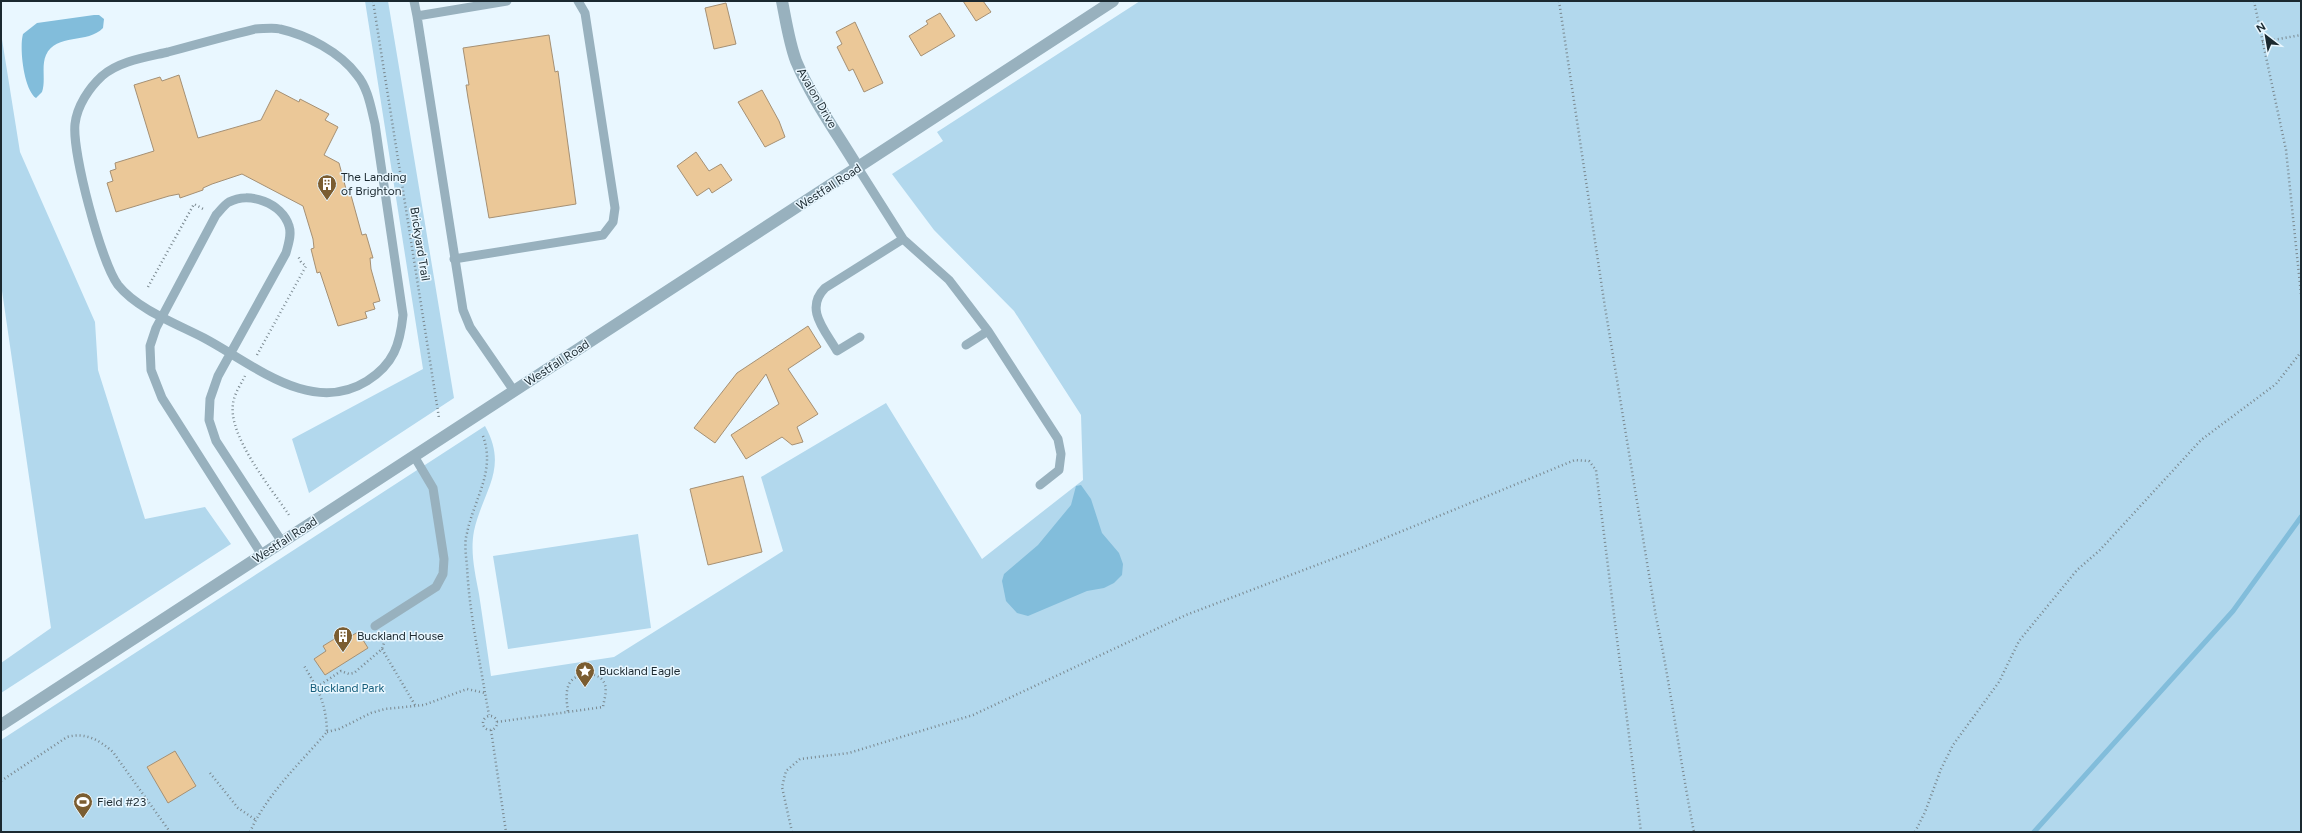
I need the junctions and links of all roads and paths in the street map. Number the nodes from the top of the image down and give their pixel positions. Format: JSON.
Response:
{"nodes":[{"id":1,"x":372,"y":1,"type":"edge"},
{"id":2,"x":414,"y":1,"type":"edge"},
{"id":3,"x":506,"y":1,"type":"edge"},
{"id":4,"x":578,"y":1,"type":"edge"},
{"id":5,"x":782,"y":1,"type":"edge"},
{"id":6,"x":1113,"y":1,"type":"edge"},
{"id":7,"x":1559,"y":1,"type":"edge"},
{"id":8,"x":2254,"y":1,"type":"edge"},
{"id":9,"x":417,"y":16,"type":"junction"},
{"id":10,"x":2301,"y":35,"type":"edge"},
{"id":11,"x":2262,"y":42,"type":"junction"},
{"id":12,"x":858,"y":168,"type":"junction"},
{"id":13,"x":210,"y":207,"type":"dead end"},
{"id":14,"x":903,"y":239,"type":"junction"},
{"id":15,"x":297,"y":253,"type":"dead end"},
{"id":16,"x":454,"y":259,"type":"junction"},
{"id":17,"x":148,"y":287,"type":"dead end"},
{"id":18,"x":2301,"y":294,"type":"edge"},
{"id":19,"x":162,"y":316,"type":"junction"},
{"id":20,"x":988,"y":331,"type":"junction"},
{"id":21,"x":860,"y":337,"type":"dead end"},
{"id":22,"x":966,"y":346,"type":"dead end"},
{"id":23,"x":2301,"y":352,"type":"edge"},
{"id":24,"x":229,"y":353,"type":"junction"},
{"id":25,"x":256,"y":358,"type":"dead end"},
{"id":26,"x":246,"y":375,"type":"dead end"},
{"id":27,"x":514,"y":391,"type":"junction"},
{"id":28,"x":439,"y":418,"type":"dead end"},
{"id":29,"x":483,"y":436,"type":"dead end"},
{"id":30,"x":414,"y":456,"type":"junction"},
{"id":31,"x":1040,"y":486,"type":"dead end"},
{"id":32,"x":289,"y":515,"type":"dead end"},
{"id":33,"x":282,"y":542,"type":"junction"},
{"id":34,"x":262,"y":555,"type":"junction"},
{"id":35,"x":375,"y":626,"type":"joint"},
{"id":36,"x":382,"y":649,"type":"junction"},
{"id":37,"x":303,"y":664,"type":"dead end"},
{"id":38,"x":317,"y":687,"type":"junction"},
{"id":39,"x":484,"y":693,"type":"junction"},
{"id":40,"x":415,"y":706,"type":"junction"},
{"id":41,"x":568,"y":712,"type":"junction"},
{"id":42,"x":489,"y":715,"type":"junction"},
{"id":43,"x":497,"y":722,"type":"junction"},
{"id":44,"x":1,"y":725,"type":"edge"},
{"id":45,"x":491,"y":730,"type":"junction"},
{"id":46,"x":326,"y":732,"type":"junction"},
{"id":47,"x":210,"y":773,"type":"dead end"},
{"id":48,"x":1,"y":781,"type":"edge"},
{"id":49,"x":256,"y":820,"type":"junction"},
{"id":50,"x":170,"y":832,"type":"edge"},
{"id":51,"x":250,"y":832,"type":"edge"},
{"id":52,"x":506,"y":832,"type":"edge"},
{"id":53,"x":792,"y":832,"type":"edge"},
{"id":54,"x":1641,"y":832,"type":"edge"},
{"id":55,"x":1694,"y":832,"type":"edge"},
{"id":56,"x":1915,"y":832,"type":"edge"}],
"edges":[{"from":1,"to":28,"type":"path","name":"Brickyard Trail"},
{"from":2,"to":9,"type":"lane"},
{"from":3,"to":9,"type":"lane"},
{"from":4,"to":16,"type":"lane"},
{"from":5,"to":12,"type":"street","name":"Avalon Drive"},
{"from":6,"to":12,"type":"street","name":"Westfall Road"},
{"from":7,"to":55,"type":"path"},
{"from":8,"to":11,"type":"path"},
{"from":9,"to":16,"type":"lane"},
{"from":10,"to":11,"type":"path"},
{"from":11,"to":18,"type":"path"},
{"from":12,"to":14,"type":"lane"},
{"from":12,"to":27,"type":"street","name":"Westfall Road"},
{"from":13,"to":17,"type":"path"},
{"from":14,"to":20,"type":"lane"},
{"from":14,"to":21,"type":"lane"},
{"from":15,"to":25,"type":"path"},
{"from":16,"to":27,"type":"lane"},
{"from":19,"to":24,"type":"lane"},
{"from":19,"to":24,"type":"lane"},
{"from":19,"to":24,"type":"lane"},
{"from":19,"to":34,"type":"lane"},
{"from":20,"to":22,"type":"lane"},
{"from":20,"to":31,"type":"lane"},
{"from":23,"to":56,"type":"path"},
{"from":24,"to":33,"type":"lane"},
{"from":26,"to":32,"type":"path"},
{"from":27,"to":30,"type":"street","name":"Westfall Road"},
{"from":29,"to":39,"type":"path"},
{"from":30,"to":33,"type":"street","name":"Westfall Road"},
{"from":30,"to":35,"type":"lane"},
{"from":33,"to":34,"type":"street","name":"Westfall Road"},
{"from":34,"to":44,"type":"street","name":"Westfall Road"},
{"from":35,"to":36,"type":"path"},
{"from":36,"to":38,"type":"path"},
{"from":36,"to":40,"type":"path"},
{"from":37,"to":38,"type":"path"},
{"from":38,"to":46,"type":"path"},
{"from":39,"to":40,"type":"path"},
{"from":39,"to":42,"type":"path"},
{"from":40,"to":46,"type":"path"},
{"from":41,"to":41,"type":"path"},
{"from":41,"to":43,"type":"path"},
{"from":42,"to":43,"type":"path"},
{"from":42,"to":45,"type":"path"},
{"from":43,"to":45,"type":"path"},
{"from":45,"to":52,"type":"path"},
{"from":46,"to":49,"type":"path"},
{"from":47,"to":49,"type":"path"},
{"from":48,"to":50,"type":"path"},
{"from":49,"to":51,"type":"path"},
{"from":53,"to":54,"type":"path"}]}
